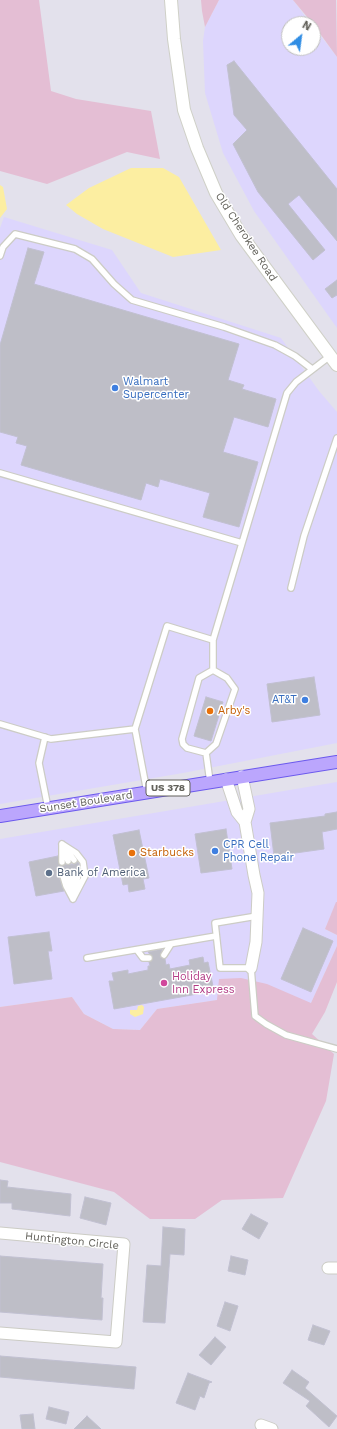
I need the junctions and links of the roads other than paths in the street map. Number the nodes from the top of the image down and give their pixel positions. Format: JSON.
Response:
{"nodes":[{"id":1,"x":171,"y":0,"type":"edge"},
{"id":2,"x":0,"y":256,"type":"edge"},
{"id":3,"x":333,"y":360,"type":"edge"},
{"id":4,"x":312,"y":369,"type":"junction"},
{"id":5,"x":337,"y":438,"type":"edge"},
{"id":6,"x":0,"y":473,"type":"edge"},
{"id":7,"x":242,"y":544,"type":"junction"},
{"id":8,"x":291,"y":588,"type":"dead end"},
{"id":9,"x":213,"y":640,"type":"junction"},
{"id":10,"x":213,"y":670,"type":"junction"},
{"id":11,"x":0,"y":724,"type":"edge"},
{"id":12,"x":135,"y":729,"type":"junction"},
{"id":13,"x":44,"y":737,"type":"junction"},
{"id":14,"x":206,"y":753,"type":"junction"},
{"id":15,"x":337,"y":762,"type":"edge"},
{"id":16,"x":242,"y":776,"type":"junction"},
{"id":17,"x":226,"y":779,"type":"junction"},
{"id":18,"x":210,"y":782,"type":"junction"},
{"id":19,"x":146,"y":792,"type":"junction"},
{"id":20,"x":48,"y":808,"type":"junction"},
{"id":21,"x":0,"y":816,"type":"edge"},
{"id":22,"x":245,"y":822,"type":"junction"},
{"id":23,"x":67,"y":861,"type":"dead end"},
{"id":24,"x":73,"y":899,"type":"junction"},
{"id":25,"x":257,"y":916,"type":"junction"},
{"id":26,"x":216,"y":936,"type":"junction"},
{"id":27,"x":171,"y":944,"type":"junction"},
{"id":28,"x":137,"y":950,"type":"junction"},
{"id":29,"x":164,"y":955,"type":"dead end"},
{"id":30,"x":87,"y":958,"type":"dead end"},
{"id":31,"x":149,"y":958,"type":"dead end"},
{"id":32,"x":251,"y":968,"type":"junction"},
{"id":33,"x":337,"y":1049,"type":"edge"},
{"id":34,"x":0,"y":1234,"type":"edge"},
{"id":35,"x":0,"y":1333,"type":"edge"},
{"id":36,"x":261,"y":1425,"type":"dead end"},
{"id":37,"x":272,"y":1429,"type":"edge"}],
"edges":[{"from":1,"to":3,"type":"street","name":"Old Cherokee Road"},
{"from":2,"to":4,"type":"lane"},
{"from":3,"to":4,"type":"lane"},
{"from":4,"to":7,"type":"lane"},
{"from":5,"to":8,"type":"lane"},
{"from":6,"to":7,"type":"lane"},
{"from":7,"to":9,"type":"lane"},
{"from":9,"to":10,"type":"lane"},
{"from":9,"to":12,"type":"lane"},
{"from":10,"to":14,"type":"lane"},
{"from":10,"to":14,"type":"lane"},
{"from":11,"to":13,"type":"lane"},
{"from":12,"to":13,"type":"lane"},
{"from":12,"to":19,"type":"lane"},
{"from":13,"to":20,"type":"lane"},
{"from":14,"to":18,"type":"lane"},
{"from":15,"to":16,"type":"main road","name":"Sunset Boulevard","number":"US 378"},
{"from":16,"to":17,"type":"main road","name":"Sunset Boulevard","number":"US 378"},
{"from":16,"to":22,"type":"street"},
{"from":17,"to":18,"type":"main road","name":"Sunset Boulevard","number":"US 378"},
{"from":17,"to":22,"type":"street"},
{"from":18,"to":19,"type":"main road","name":"Sunset Boulevard","number":"US 378"},
{"from":19,"to":20,"type":"main road","name":"Sunset Boulevard","number":"US 378"},
{"from":20,"to":21,"type":"main road","name":"Sunset Boulevard","number":"US 378"},
{"from":22,"to":25,"type":"street"},
{"from":23,"to":24,"type":"lane"},
{"from":24,"to":24,"type":"lane"},
{"from":25,"to":26,"type":"lane"},
{"from":25,"to":32,"type":"street"},
{"from":26,"to":27,"type":"lane"},
{"from":26,"to":32,"type":"lane"},
{"from":27,"to":28,"type":"lane"},
{"from":27,"to":29,"type":"lane"},
{"from":28,"to":30,"type":"lane"},
{"from":28,"to":31,"type":"lane"},
{"from":32,"to":33,"type":"lane"},
{"from":34,"to":35,"type":"street","name":"Huntington Circle"},
{"from":36,"to":37,"type":"street"}]}
